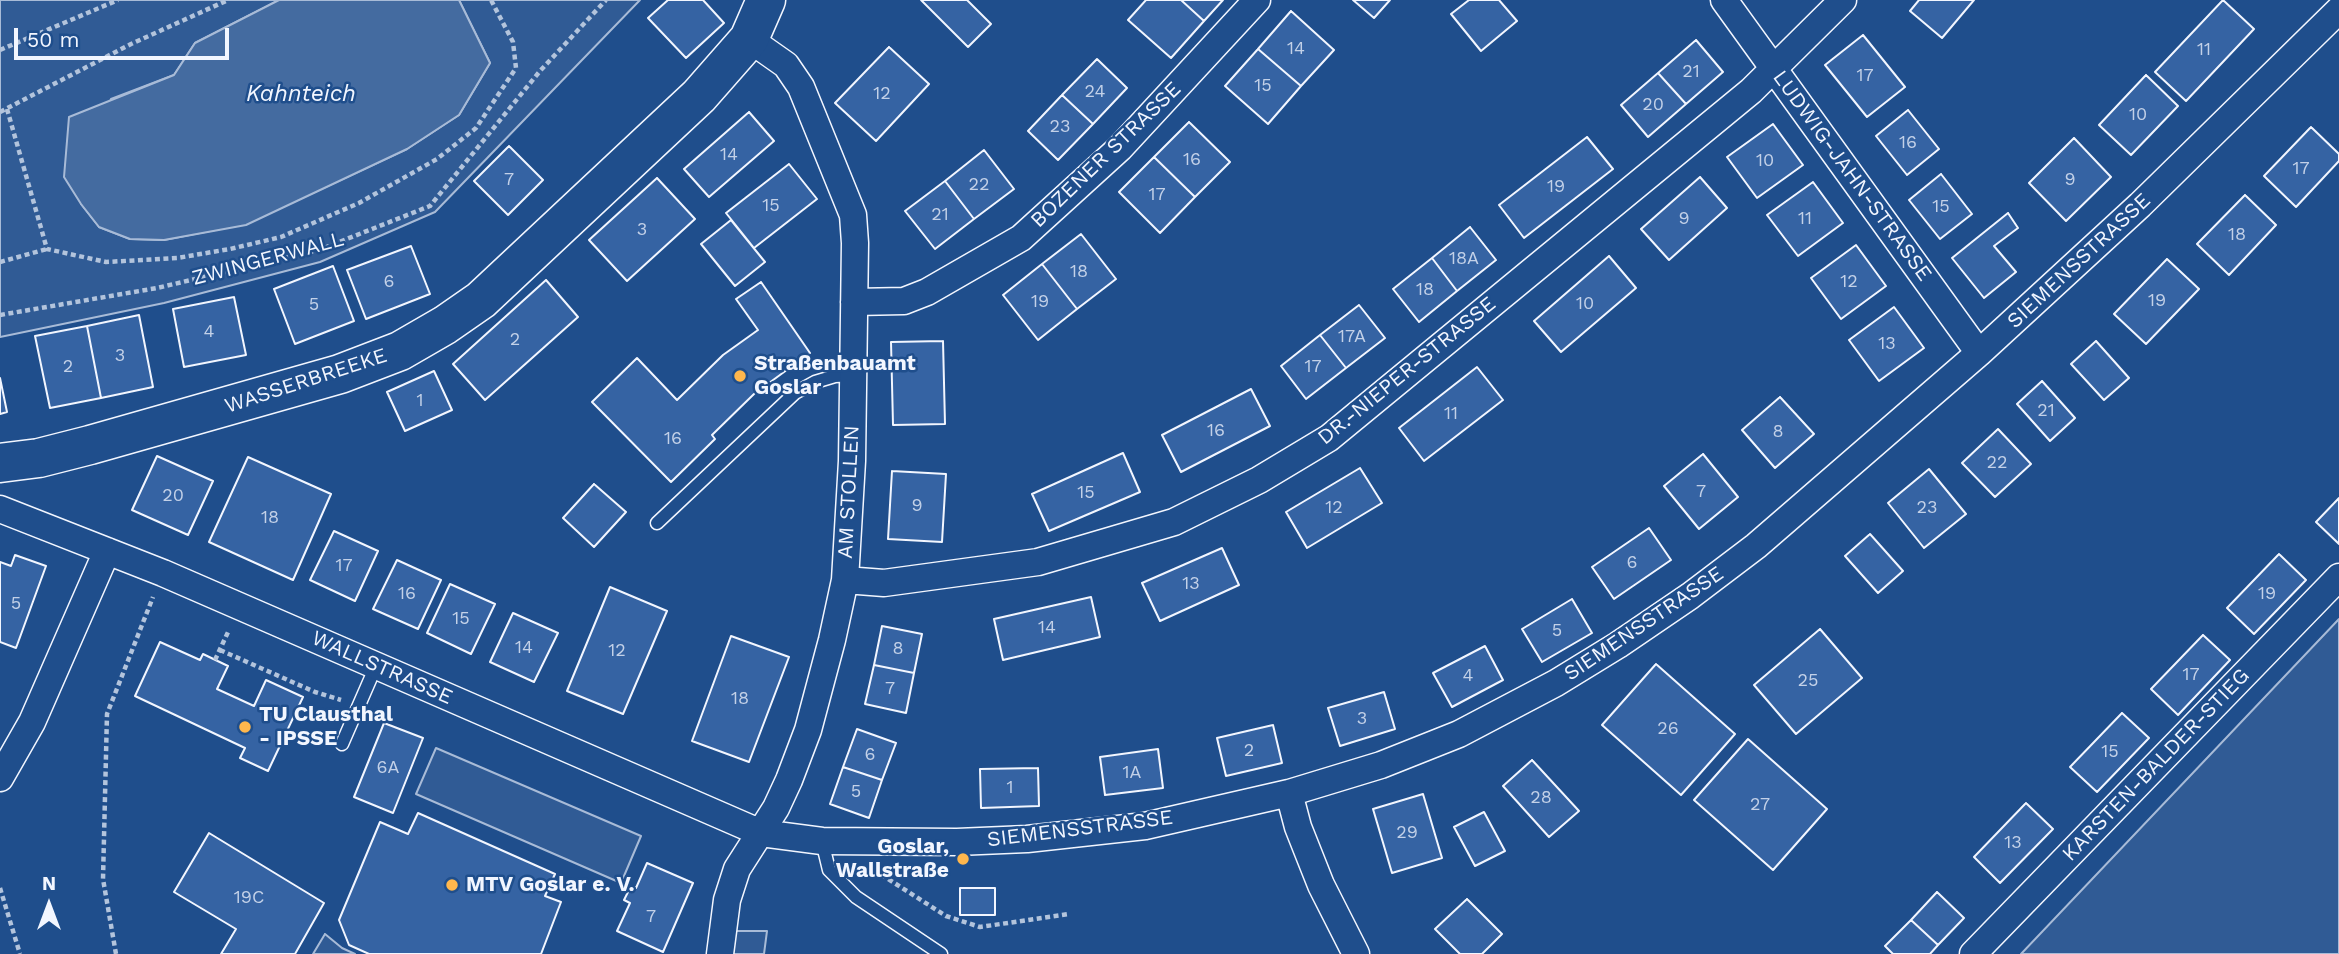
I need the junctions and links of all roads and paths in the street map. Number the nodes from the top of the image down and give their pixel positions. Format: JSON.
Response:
{"nodes":[{"id":1,"x":118,"y":0,"type":"edge"},
{"id":2,"x":228,"y":0,"type":"edge"},
{"id":3,"x":491,"y":0,"type":"edge"},
{"id":4,"x":606,"y":0,"type":"edge"},
{"id":5,"x":766,"y":0,"type":"edge"},
{"id":6,"x":1257,"y":0,"type":"edge"},
{"id":7,"x":1724,"y":0,"type":"edge"},
{"id":8,"x":1843,"y":0,"type":"edge"},
{"id":9,"x":2339,"y":10,"type":"edge"},
{"id":10,"x":749,"y":39,"type":"junction"},
{"id":11,"x":0,"y":50,"type":"edge"},
{"id":12,"x":1774,"y":69,"type":"junction"},
{"id":13,"x":7,"y":109,"type":"junction"},
{"id":14,"x":0,"y":112,"type":"edge"},
{"id":15,"x":47,"y":249,"type":"junction"},
{"id":16,"x":0,"y":262,"type":"edge"},
{"id":17,"x":854,"y":302,"type":"junction"},
{"id":18,"x":0,"y":315,"type":"edge"},
{"id":19,"x":1979,"y":353,"type":"junction"},
{"id":20,"x":854,"y":375,"type":"junction"},
{"id":21,"x":0,"y":463,"type":"edge"},
{"id":22,"x":0,"y":509,"type":"edge"},
{"id":23,"x":657,"y":523,"type":"dead end"},
{"id":24,"x":107,"y":551,"type":"junction"},
{"id":25,"x":163,"y":573,"type":"junction"},
{"id":26,"x":2339,"y":577,"type":"edge"},
{"id":27,"x":845,"y":580,"type":"junction"},
{"id":28,"x":228,"y":631,"type":"dead end"},
{"id":29,"x":220,"y":650,"type":"junction"},
{"id":30,"x":215,"y":660,"type":"dead end"},
{"id":31,"x":376,"y":666,"type":"junction"},
{"id":32,"x":359,"y":705,"type":"junction"},
{"id":33,"x":342,"y":744,"type":"dead end"},
{"id":34,"x":0,"y":778,"type":"edge"},
{"id":35,"x":1289,"y":793,"type":"junction"},
{"id":36,"x":761,"y":834,"type":"junction"},
{"id":37,"x":822,"y":841,"type":"junction"},
{"id":38,"x":872,"y":841,"type":"junction"},
{"id":39,"x":0,"y":888,"type":"edge"},
{"id":40,"x":1069,"y":914,"type":"dead end"},
{"id":41,"x":20,"y":954,"type":"edge"},
{"id":42,"x":116,"y":954,"type":"edge"},
{"id":43,"x":720,"y":954,"type":"edge"},
{"id":44,"x":941,"y":954,"type":"edge"},
{"id":45,"x":1356,"y":954,"type":"edge"},
{"id":46,"x":1973,"y":954,"type":"edge"}],
"edges":[{"from":1,"to":11,"type":"path"},
{"from":2,"to":13,"type":"path"},
{"from":3,"to":15,"type":"path"},
{"from":4,"to":18,"type":"path","name":"ZWINGERWALL"},
{"from":5,"to":10,"type":"main road"},
{"from":6,"to":17,"type":"street","name":"BOZENER STRASSE"},
{"from":7,"to":12,"type":"street","name":"LUDWIG-JAHN-STRASSE"},
{"from":8,"to":12,"type":"street","name":"DR.-NIEPER-STRASSE"},
{"from":9,"to":19,"type":"street","name":"SIEMENSSTRASSE"},
{"from":10,"to":17,"type":"street","name":"AM STOLLEN"},
{"from":10,"to":21,"type":"main road","name":"WASSERBREEKE"},
{"from":12,"to":19,"type":"street","name":"LUDWIG-JAHN-STRASSE"},
{"from":12,"to":27,"type":"street","name":"DR.-NIEPER-STRASSE"},
{"from":13,"to":14,"type":"path"},
{"from":13,"to":15,"type":"path"},
{"from":15,"to":16,"type":"path"},
{"from":17,"to":20,"type":"street","name":"AM STOLLEN"},
{"from":19,"to":35,"type":"street","name":"SIEMENSSTRASSE"},
{"from":20,"to":23,"type":"lane"},
{"from":20,"to":27,"type":"street","name":"AM STOLLEN"},
{"from":22,"to":24,"type":"street","name":"WALLSTRASSE"},
{"from":24,"to":25,"type":"street","name":"WALLSTRASSE"},
{"from":24,"to":34,"type":"street"},
{"from":25,"to":31,"type":"street","name":"WALLSTRASSE"},
{"from":25,"to":42,"type":"path"},
{"from":26,"to":46,"type":"street","name":"KARSTEN-BALDER-STIEG"},
{"from":27,"to":36,"type":"street","name":"AM STOLLEN"},
{"from":28,"to":29,"type":"path"},
{"from":29,"to":30,"type":"path"},
{"from":29,"to":32,"type":"path"},
{"from":31,"to":32,"type":"lane"},
{"from":31,"to":36,"type":"street","name":"WALLSTRASSE"},
{"from":32,"to":33,"type":"lane"},
{"from":35,"to":38,"type":"street","name":"SIEMENSSTRASSE"},
{"from":35,"to":45,"type":"street"},
{"from":36,"to":37,"type":"street","name":"SIEMENSSTRASSE"},
{"from":36,"to":43,"type":"street","name":"AM STOLLEN"},
{"from":37,"to":38,"type":"street","name":"SIEMENSSTRASSE"},
{"from":37,"to":44,"type":"lane"},
{"from":38,"to":40,"type":"path"},
{"from":39,"to":41,"type":"path"}]}
